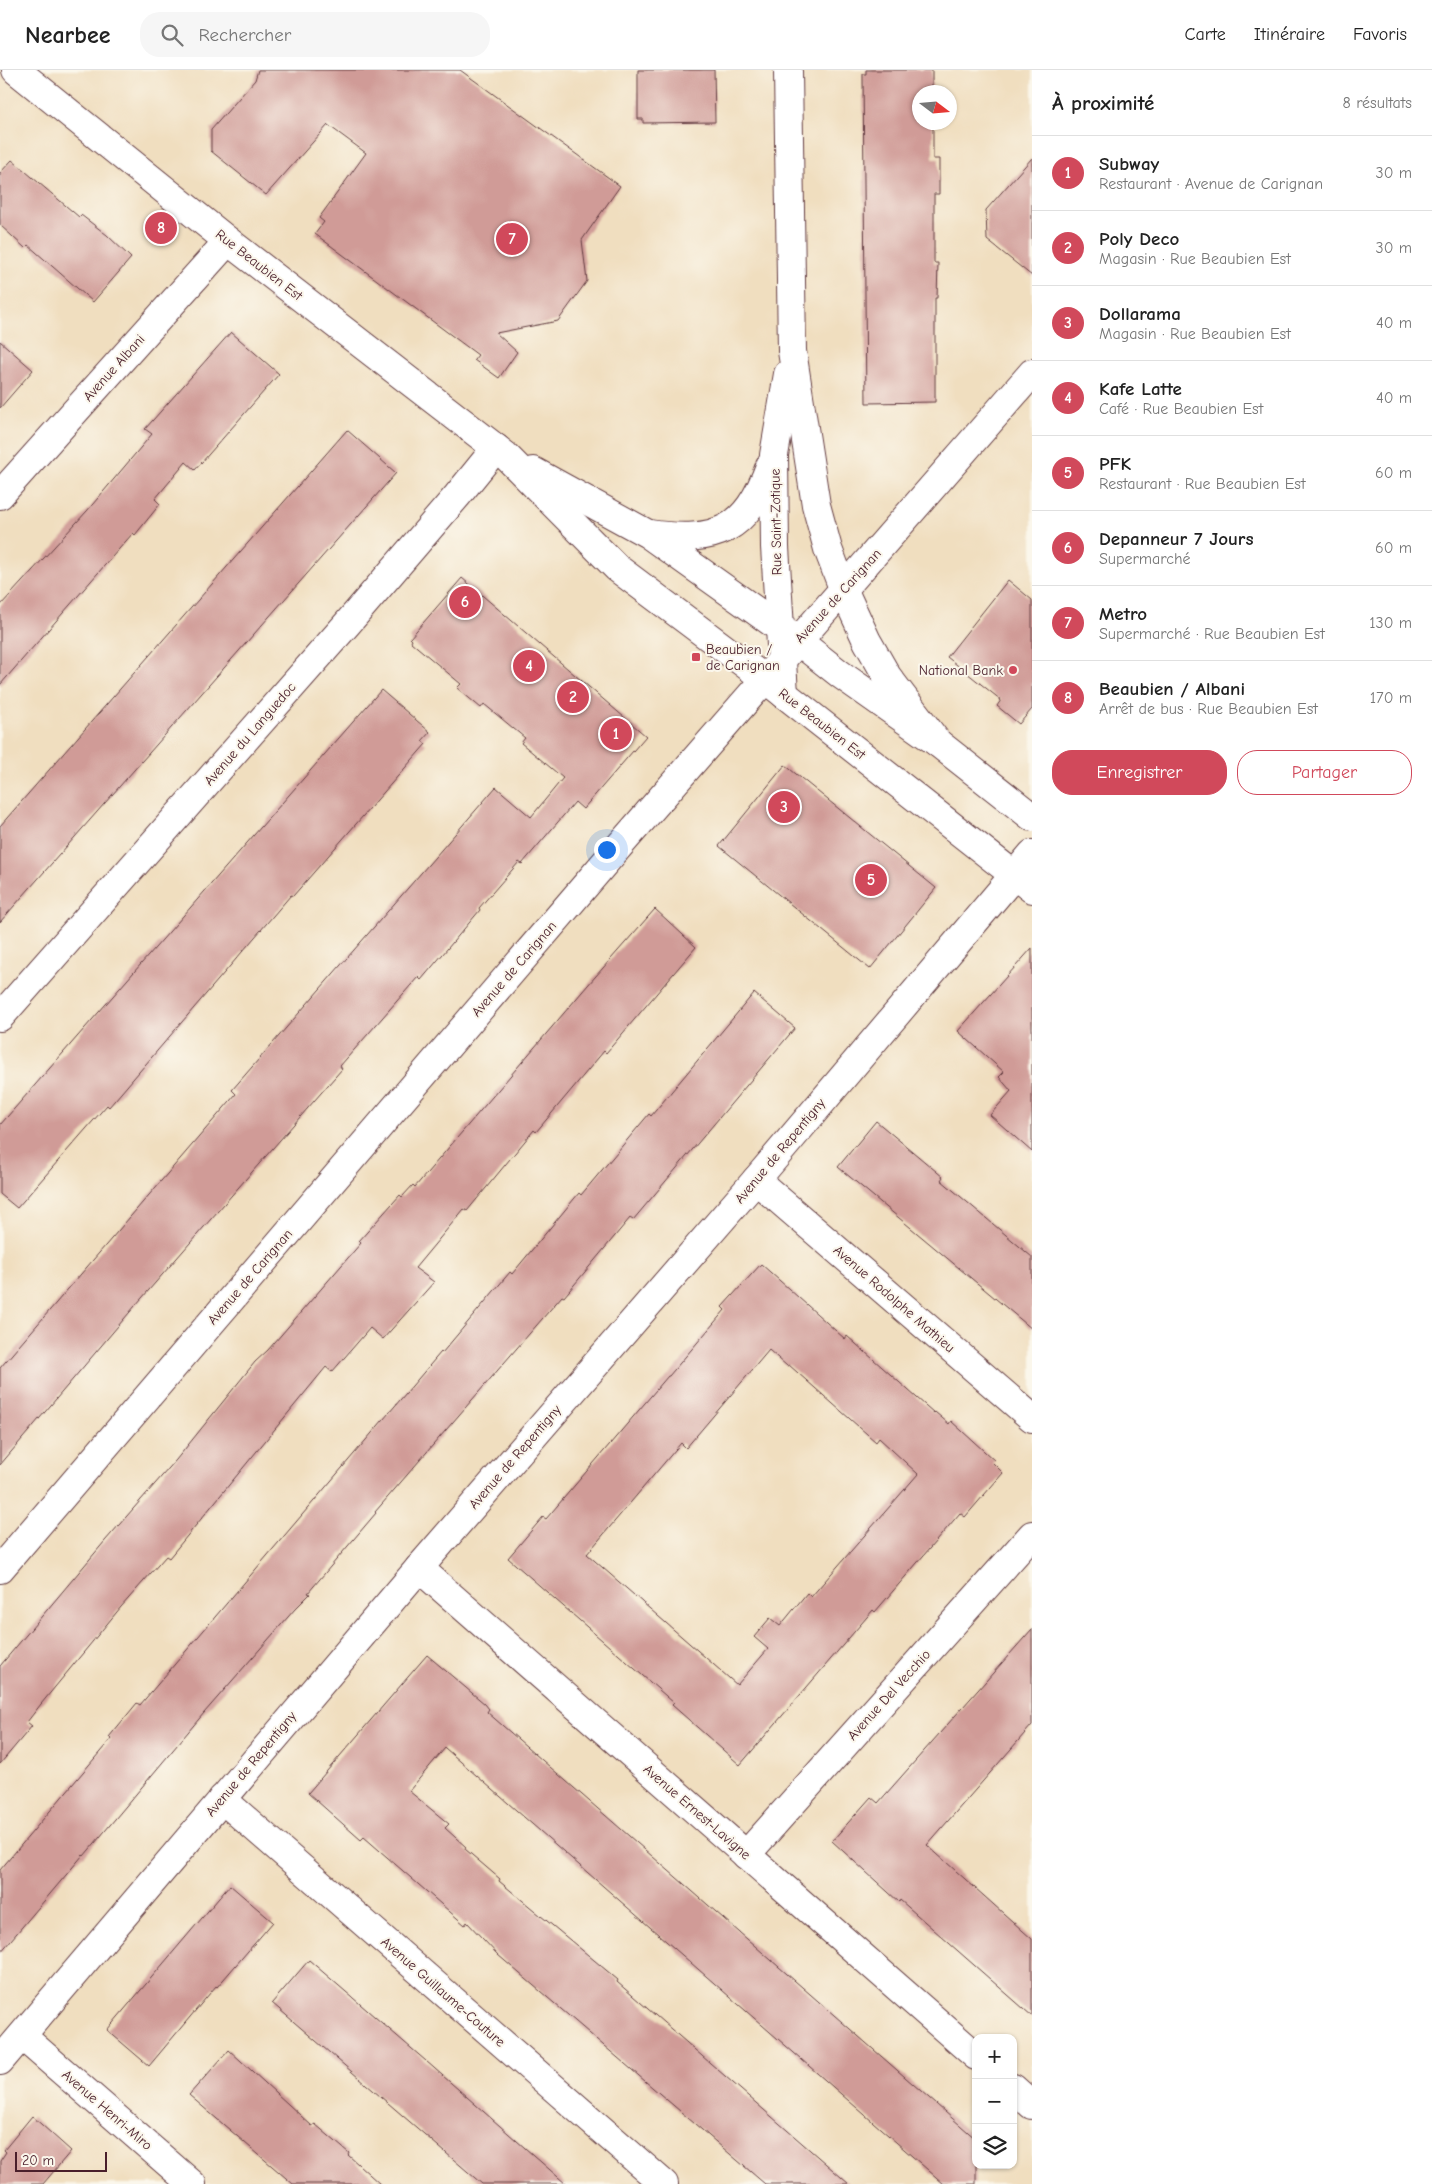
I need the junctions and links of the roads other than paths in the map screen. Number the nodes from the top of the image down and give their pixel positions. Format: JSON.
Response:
{"nodes":[{"id":1,"x":16,"y":70,"type":"edge"},
{"id":2,"x":788,"y":70,"type":"edge"},
{"id":3,"x":228,"y":241,"type":"junction"},
{"id":4,"x":792,"y":351,"type":"junction"},
{"id":5,"x":1032,"y":373,"type":"edge"},
{"id":6,"x":500,"y":452,"type":"junction"},
{"id":7,"x":774,"y":455,"type":"junction"},
{"id":8,"x":0,"y":495,"type":"edge"},
{"id":9,"x":648,"y":534,"type":"junction"},
{"id":10,"x":844,"y":591,"type":"junction"},
{"id":11,"x":782,"y":660,"type":"junction"},
{"id":12,"x":938,"y":743,"type":"junction"},
{"id":13,"x":1032,"y":817,"type":"edge"},
{"id":14,"x":1032,"y":854,"type":"edge"},
{"id":15,"x":1023,"y":882,"type":"edge"},
{"id":16,"x":0,"y":1017,"type":"edge"},
{"id":17,"x":756,"y":1180,"type":"junction"},
{"id":18,"x":1032,"y":1418,"type":"edge"},
{"id":19,"x":1032,"y":1535,"type":"edge"},
{"id":20,"x":418,"y":1568,"type":"junction"},
{"id":21,"x":0,"y":1569,"type":"edge"},
{"id":22,"x":222,"y":1799,"type":"junction"},
{"id":23,"x":746,"y":1855,"type":"junction"},
{"id":24,"x":22,"y":2036,"type":"junction"},
{"id":25,"x":972,"y":2053,"type":"edge"},
{"id":26,"x":0,"y":2061,"type":"edge"},
{"id":27,"x":1017,"y":2092,"type":"edge"},
{"id":28,"x":1032,"y":2105,"type":"edge"},
{"id":29,"x":192,"y":2184,"type":"edge"},
{"id":30,"x":664,"y":2184,"type":"edge"}],
"edges":[{"from":1,"to":3,"type":"street","name":"Rue Beaubien Est"},
{"from":2,"to":4,"type":"street","name":"Rue Saint-Zotique"},
{"from":3,"to":6,"type":"street","name":"Rue Beaubien Est"},
{"from":3,"to":8,"type":"street","name":"Avenue Albani"},
{"from":4,"to":7,"type":"street","name":"Rue Saint-Zotique"},
{"from":4,"to":10,"type":"street","name":"Rue Saint-Zotique"},
{"from":5,"to":10,"type":"street","name":"Avenue de Carignan"},
{"from":6,"to":9,"type":"street","name":"Rue Beaubien Est"},
{"from":6,"to":11,"type":"street","name":"Rue Beaubien Est"},
{"from":6,"to":16,"type":"street","name":"Avenue du Languedoc"},
{"from":7,"to":9,"type":"street"},
{"from":7,"to":11,"type":"street","name":"Rue Saint-Zotique"},
{"from":9,"to":11,"type":"street","name":"Rue Beaubien Est"},
{"from":10,"to":11,"type":"street","name":"Avenue de Carignan"},
{"from":10,"to":12,"type":"street","name":"Rue Beaubien Est"},
{"from":11,"to":12,"type":"street","name":"Rue Beaubien Est"},
{"from":11,"to":15,"type":"street","name":"Rue Beaubien Est"},
{"from":11,"to":21,"type":"street","name":"Avenue de Carignan"},
{"from":12,"to":13,"type":"street","name":"Rue Beaubien Est"},
{"from":14,"to":15,"type":"street","name":"Avenue de Repentigny"},
{"from":15,"to":17,"type":"street","name":"Avenue de Repentigny"},
{"from":17,"to":18,"type":"street","name":"Avenue Rodolphe Mathieu"},
{"from":17,"to":20,"type":"street","name":"Avenue de Repentigny"},
{"from":19,"to":23,"type":"street","name":"Avenue Del Vecchio"},
{"from":20,"to":22,"type":"street","name":"Avenue de Repentigny"},
{"from":20,"to":23,"type":"street","name":"Avenue Ernest-Lavigne"},
{"from":22,"to":24,"type":"street","name":"Avenue de Repentigny"},
{"from":22,"to":30,"type":"street","name":"Avenue Guillaume-Couture"},
{"from":23,"to":25,"type":"street","name":"Avenue Ernest-Lavigne"},
{"from":24,"to":26,"type":"street","name":"Avenue de Repentigny"},
{"from":24,"to":29,"type":"street","name":"Avenue Henri-Miro"},
{"from":27,"to":28,"type":"street"}]}
